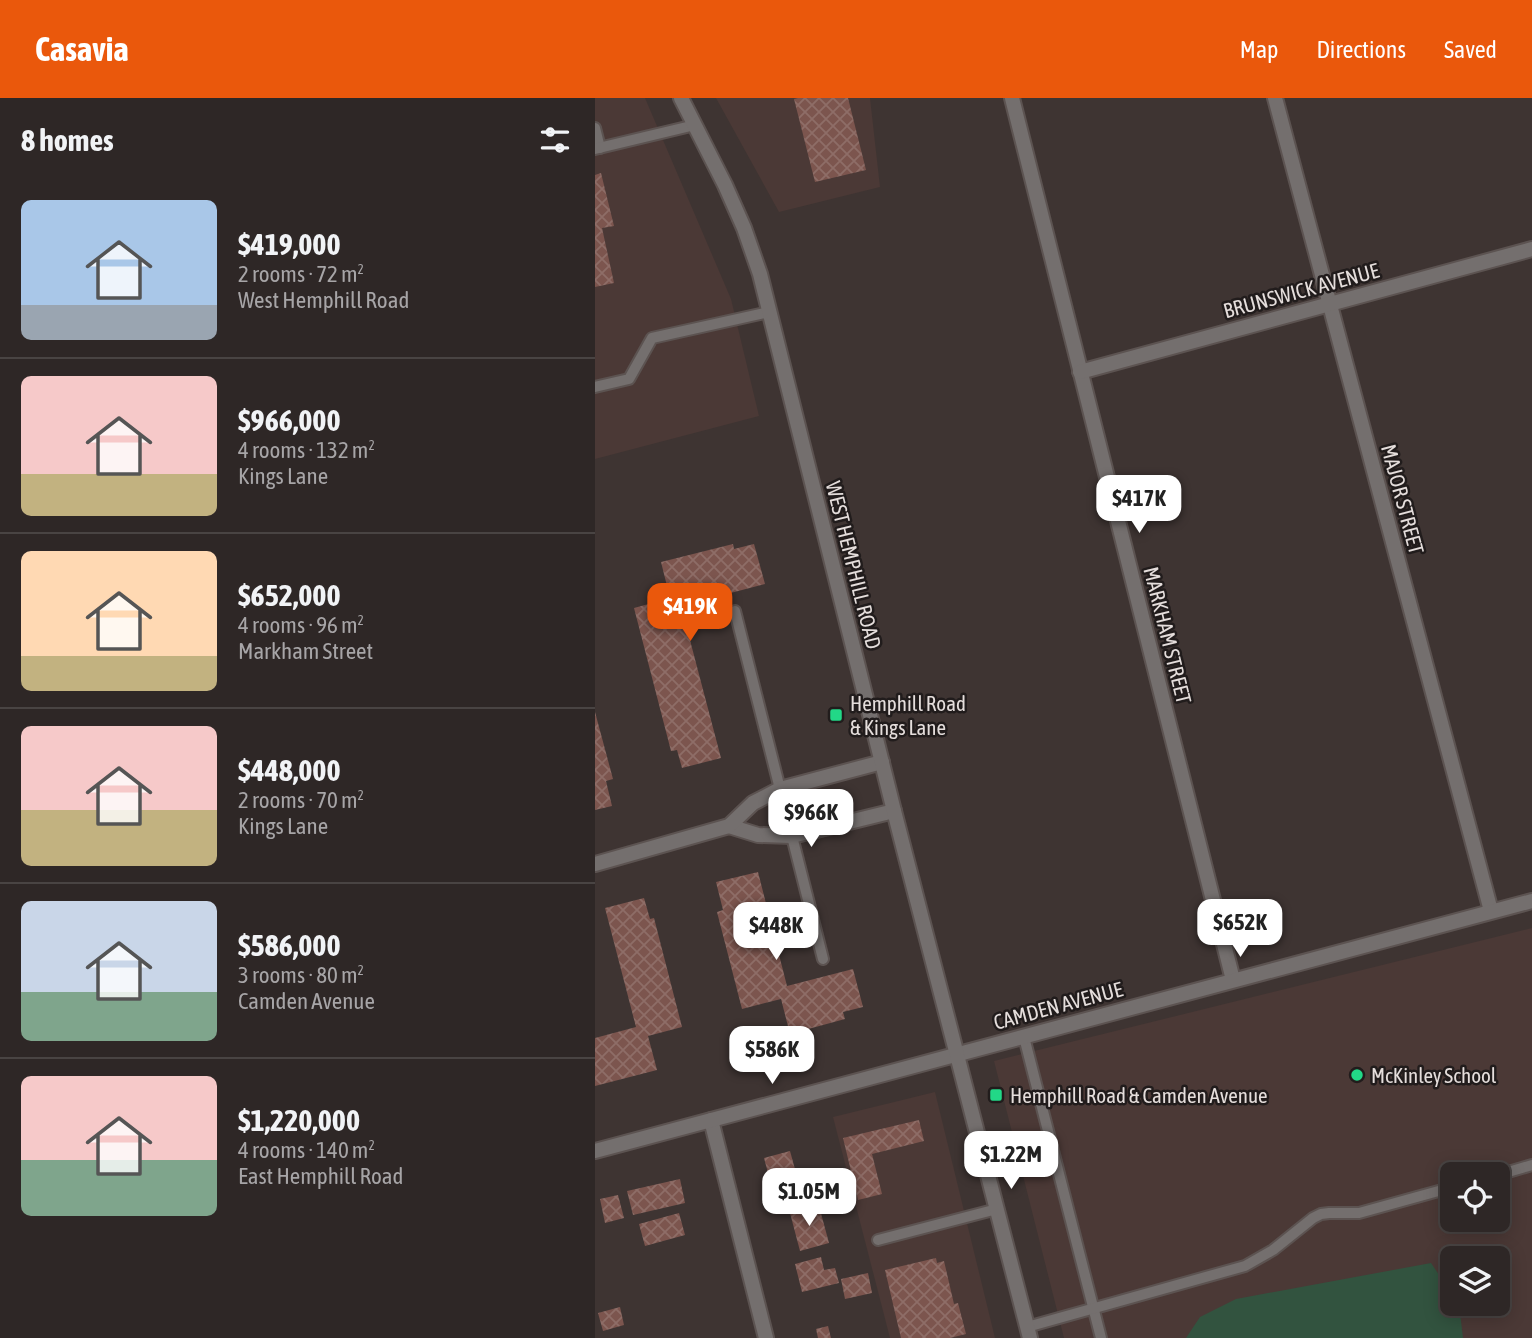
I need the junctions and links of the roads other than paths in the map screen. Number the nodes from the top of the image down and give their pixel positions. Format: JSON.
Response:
{"nodes":[{"id":1,"x":681,"y":98,"type":"edge"},
{"id":2,"x":1012,"y":98,"type":"edge"},
{"id":3,"x":1275,"y":98,"type":"edge"},
{"id":4,"x":695,"y":125,"type":"junction"},
{"id":5,"x":595,"y":128,"type":"edge"},
{"id":6,"x":597,"y":148,"type":"edge"},
{"id":7,"x":1532,"y":249,"type":"edge"},
{"id":8,"x":1329,"y":304,"type":"junction"},
{"id":9,"x":769,"y":312,"type":"junction"},
{"id":10,"x":1080,"y":372,"type":"junction"},
{"id":11,"x":595,"y":387,"type":"edge"},
{"id":12,"x":735,"y":611,"type":"dead end"},
{"id":13,"x":882,"y":762,"type":"junction"},
{"id":14,"x":780,"y":789,"type":"junction"},
{"id":15,"x":894,"y":811,"type":"junction"},
{"id":16,"x":729,"y":826,"type":"junction"},
{"id":17,"x":792,"y":836,"type":"junction"},
{"id":18,"x":595,"y":864,"type":"edge"},
{"id":19,"x":1532,"y":901,"type":"edge"},
{"id":20,"x":1492,"y":911,"type":"junction"},
{"id":21,"x":823,"y":959,"type":"dead end"},
{"id":22,"x":1233,"y":979,"type":"junction"},
{"id":23,"x":1024,"y":1037,"type":"junction"},
{"id":24,"x":958,"y":1054,"type":"junction"},
{"id":25,"x":711,"y":1120,"type":"junction"},
{"id":26,"x":595,"y":1151,"type":"edge"},
{"id":27,"x":1532,"y":1165,"type":"edge"},
{"id":28,"x":1510,"y":1171,"type":"edge"},
{"id":29,"x":1440,"y":1191,"type":"edge"},
{"id":30,"x":997,"y":1209,"type":"junction"},
{"id":31,"x":878,"y":1240,"type":"dead end"},
{"id":32,"x":1094,"y":1309,"type":"junction"},
{"id":33,"x":1028,"y":1332,"type":"edge"},
{"id":34,"x":765,"y":1338,"type":"edge"},
{"id":35,"x":1101,"y":1338,"type":"edge"}],
"edges":[{"from":1,"to":4,"type":"street","name":"WEST HEMPHILL ROAD"},
{"from":2,"to":10,"type":"street","name":"MARKHAM STREET"},
{"from":3,"to":8,"type":"street","name":"MAJOR STREET"},
{"from":4,"to":6,"type":"lane"},
{"from":4,"to":9,"type":"street","name":"WEST HEMPHILL ROAD"},
{"from":5,"to":6,"type":"lane"},
{"from":7,"to":8,"type":"street","name":"BRUNSWICK AVENUE"},
{"from":8,"to":10,"type":"street","name":"BRUNSWICK AVENUE"},
{"from":8,"to":20,"type":"street","name":"MAJOR STREET"},
{"from":9,"to":11,"type":"lane"},
{"from":9,"to":13,"type":"street","name":"WEST HEMPHILL ROAD"},
{"from":10,"to":22,"type":"street","name":"MARKHAM STREET"},
{"from":12,"to":14,"type":"lane"},
{"from":13,"to":14,"type":"street"},
{"from":13,"to":15,"type":"street","name":"WEST HEMPHILL ROAD"},
{"from":14,"to":16,"type":"street"},
{"from":14,"to":17,"type":"lane"},
{"from":15,"to":17,"type":"street"},
{"from":15,"to":24,"type":"street","name":"WEST HEMPHILL ROAD"},
{"from":16,"to":17,"type":"street"},
{"from":16,"to":18,"type":"street"},
{"from":17,"to":21,"type":"lane"},
{"from":19,"to":20,"type":"street","name":"CAMDEN AVENUE"},
{"from":20,"to":22,"type":"street","name":"CAMDEN AVENUE"},
{"from":22,"to":23,"type":"street","name":"CAMDEN AVENUE"},
{"from":23,"to":24,"type":"street","name":"CAMDEN AVENUE"},
{"from":23,"to":32,"type":"lane"},
{"from":24,"to":25,"type":"street","name":"CAMDEN AVENUE"},
{"from":24,"to":30,"type":"street","name":"WEST HEMPHILL ROAD"},
{"from":25,"to":26,"type":"street","name":"CAMDEN AVENUE"},
{"from":25,"to":34,"type":"street"},
{"from":27,"to":28,"type":"lane"},
{"from":29,"to":32,"type":"lane"},
{"from":30,"to":31,"type":"lane"},
{"from":30,"to":33,"type":"street","name":"WEST HEMPHILL ROAD"},
{"from":32,"to":33,"type":"lane"},
{"from":32,"to":35,"type":"lane"}]}
